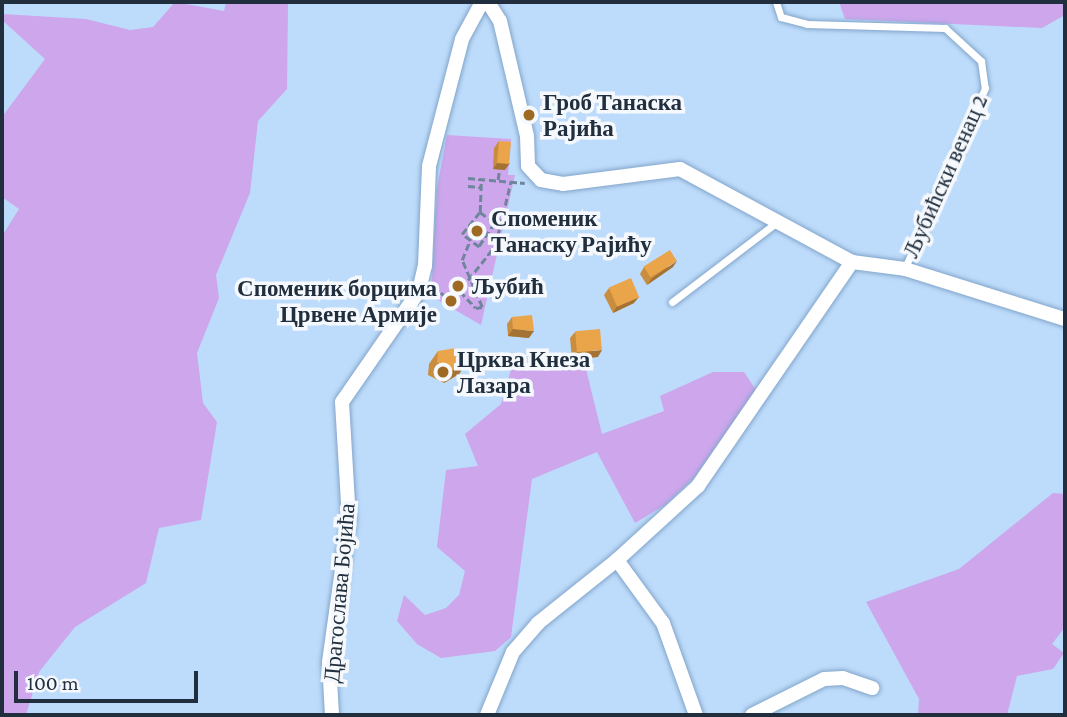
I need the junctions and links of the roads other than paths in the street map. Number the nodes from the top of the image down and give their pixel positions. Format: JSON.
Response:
{"nodes":[{"id":1,"x":482,"y":2,"type":"edge"},
{"id":2,"x":488,"y":2,"type":"edge"},
{"id":3,"x":776,"y":2,"type":"edge"},
{"id":4,"x":777,"y":222,"type":"junction"},
{"id":5,"x":852,"y":262,"type":"junction"},
{"id":6,"x":905,"y":269,"type":"junction"},
{"id":7,"x":672,"y":302,"type":"dead end"},
{"id":8,"x":1065,"y":319,"type":"edge"},
{"id":9,"x":617,"y":561,"type":"junction"},
{"id":10,"x":872,"y":688,"type":"dead end"},
{"id":11,"x":331,"y":715,"type":"edge"},
{"id":12,"x":486,"y":715,"type":"edge"},
{"id":13,"x":696,"y":715,"type":"edge"},
{"id":14,"x":752,"y":715,"type":"edge"}],
"edges":[{"from":1,"to":11,"type":"street","name":"Драгослава Бојића"},
{"from":2,"to":4,"type":"street","name":"Љубићски венац 2"},
{"from":3,"to":6,"type":"lane","name":"Љубићски венац 2"},
{"from":4,"to":5,"type":"street","name":"Љубићски венац 2"},
{"from":4,"to":7,"type":"lane"},
{"from":5,"to":6,"type":"street","name":"Љубићски венац 2"},
{"from":5,"to":9,"type":"street"},
{"from":6,"to":8,"type":"street","name":"Љубићски венац 2"},
{"from":9,"to":12,"type":"street"},
{"from":9,"to":13,"type":"street"},
{"from":10,"to":14,"type":"street"}]}
